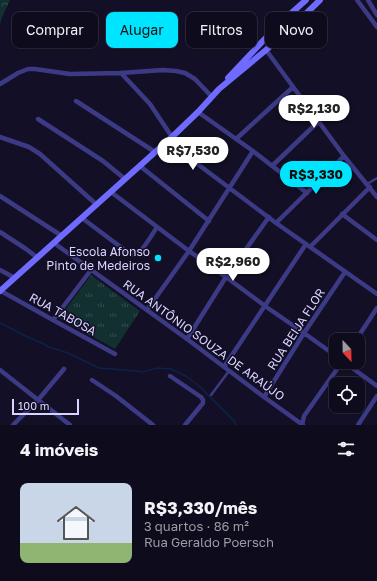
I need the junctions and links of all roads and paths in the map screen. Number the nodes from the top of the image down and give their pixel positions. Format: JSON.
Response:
{"nodes":[{"id":1,"x":306,"y":0,"type":"edge"},
{"id":2,"x":320,"y":0,"type":"edge"},
{"id":3,"x":357,"y":0,"type":"edge"},
{"id":4,"x":368,"y":0,"type":"edge"},
{"id":5,"x":292,"y":12,"type":"edge"},
{"id":6,"x":308,"y":12,"type":"edge"},
{"id":7,"x":377,"y":15,"type":"edge"},
{"id":8,"x":377,"y":27,"type":"edge"},
{"id":9,"x":265,"y":39,"type":"edge"},
{"id":10,"x":268,"y":48,"type":"edge"},
{"id":11,"x":266,"y":50,"type":"junction"},
{"id":12,"x":121,"y":73,"type":"junction"},
{"id":13,"x":0,"y":84,"type":"edge"},
{"id":14,"x":293,"y":87,"type":"junction"},
{"id":15,"x":219,"y":89,"type":"junction"},
{"id":16,"x":212,"y":96,"type":"junction"},
{"id":17,"x":76,"y":101,"type":"dead end"},
{"id":18,"x":198,"y":112,"type":"junction"},
{"id":19,"x":38,"y":119,"type":"dead end"},
{"id":20,"x":319,"y":121,"type":"junction"},
{"id":21,"x":0,"y":137,"type":"edge"},
{"id":22,"x":172,"y":137,"type":"junction"},
{"id":23,"x":236,"y":140,"type":"junction"},
{"id":24,"x":167,"y":141,"type":"junction"},
{"id":25,"x":253,"y":151,"type":"junction"},
{"id":26,"x":155,"y":152,"type":"junction"},
{"id":27,"x":344,"y":156,"type":"junction"},
{"id":28,"x":140,"y":166,"type":"junction"},
{"id":29,"x":272,"y":166,"type":"junction"},
{"id":30,"x":126,"y":178,"type":"junction"},
{"id":31,"x":377,"y":178,"type":"edge"},
{"id":32,"x":368,"y":186,"type":"junction"},
{"id":33,"x":230,"y":188,"type":"junction"},
{"id":34,"x":111,"y":192,"type":"junction"},
{"id":35,"x":307,"y":193,"type":"junction"},
{"id":36,"x":0,"y":196,"type":"edge"},
{"id":37,"x":377,"y":197,"type":"edge"},
{"id":38,"x":97,"y":204,"type":"junction"},
{"id":39,"x":342,"y":214,"type":"junction"},
{"id":40,"x":82,"y":218,"type":"junction"},
{"id":41,"x":269,"y":218,"type":"junction"},
{"id":42,"x":209,"y":221,"type":"junction"},
{"id":43,"x":276,"y":223,"type":"junction"},
{"id":44,"x":157,"y":227,"type":"junction"},
{"id":45,"x":0,"y":232,"type":"edge"},
{"id":46,"x":62,"y":236,"type":"junction"},
{"id":47,"x":377,"y":240,"type":"edge"},
{"id":48,"x":54,"y":243,"type":"junction"},
{"id":49,"x":308,"y":246,"type":"junction"},
{"id":50,"x":189,"y":251,"type":"junction"},
{"id":51,"x":38,"y":258,"type":"junction"},
{"id":52,"x":0,"y":270,"type":"edge"},
{"id":53,"x":91,"y":270,"type":"junction"},
{"id":54,"x":345,"y":272,"type":"junction"},
{"id":55,"x":226,"y":277,"type":"junction"},
{"id":56,"x":14,"y":278,"type":"junction"},
{"id":57,"x":0,"y":291,"type":"edge"},
{"id":58,"x":377,"y":294,"type":"edge"},
{"id":59,"x":265,"y":306,"type":"junction"},
{"id":60,"x":377,"y":308,"type":"edge"},
{"id":61,"x":147,"y":310,"type":"junction"},
{"id":62,"x":53,"y":320,"type":"junction"},
{"id":63,"x":304,"y":333,"type":"junction"},
{"id":64,"x":361,"y":333,"type":"edge"},
{"id":65,"x":187,"y":339,"type":"junction"},
{"id":66,"x":329,"y":351,"type":"edge"},
{"id":67,"x":115,"y":354,"type":"dead end"},
{"id":68,"x":224,"y":367,"type":"junction"},
{"id":69,"x":64,"y":369,"type":"dead end"},
{"id":70,"x":338,"y":369,"type":"edge"},
{"id":71,"x":353,"y":369,"type":"edge"},
{"id":72,"x":0,"y":370,"type":"edge"},
{"id":73,"x":229,"y":371,"type":"junction"},
{"id":74,"x":170,"y":376,"type":"dead end"},
{"id":75,"x":92,"y":380,"type":"dead end"},
{"id":76,"x":377,"y":386,"type":"edge"},
{"id":77,"x":211,"y":395,"type":"dead end"},
{"id":78,"x":377,"y":396,"type":"edge"},
{"id":79,"x":264,"y":397,"type":"junction"},
{"id":80,"x":38,"y":400,"type":"junction"},
{"id":81,"x":13,"y":425,"type":"edge"},
{"id":82,"x":70,"y":425,"type":"edge"},
{"id":83,"x":153,"y":425,"type":"edge"},
{"id":84,"x":185,"y":425,"type":"edge"},
{"id":85,"x":302,"y":425,"type":"edge"},
{"id":86,"x":358,"y":425,"type":"edge"}],
"edges":[{"from":1,"to":5,"type":"street"},
{"from":2,"to":6,"type":"street"},
{"from":3,"to":8,"type":"street"},
{"from":4,"to":7,"type":"street"},
{"from":9,"to":15,"type":"street"},
{"from":10,"to":11,"type":"street"},
{"from":11,"to":14,"type":"street"},
{"from":11,"to":15,"type":"street"},
{"from":12,"to":13,"type":"street"},
{"from":12,"to":16,"type":"street"},
{"from":12,"to":22,"type":"street"},
{"from":14,"to":20,"type":"street"},
{"from":14,"to":23,"type":"street"},
{"from":15,"to":16,"type":"street"},
{"from":16,"to":18,"type":"street"},
{"from":17,"to":26,"type":"street"},
{"from":18,"to":22,"type":"street"},
{"from":18,"to":23,"type":"street"},
{"from":19,"to":30,"type":"street"},
{"from":20,"to":27,"type":"street"},
{"from":20,"to":29,"type":"street"},
{"from":21,"to":38,"type":"street"},
{"from":22,"to":24,"type":"street"},
{"from":23,"to":25,"type":"street"},
{"from":24,"to":26,"type":"street"},
{"from":24,"to":33,"type":"street"},
{"from":25,"to":29,"type":"street"},
{"from":25,"to":33,"type":"street"},
{"from":26,"to":28,"type":"street"},
{"from":27,"to":32,"type":"street"},
{"from":27,"to":35,"type":"street"},
{"from":28,"to":30,"type":"street"},
{"from":28,"to":42,"type":"street"},
{"from":29,"to":35,"type":"street"},
{"from":30,"to":34,"type":"street"},
{"from":31,"to":32,"type":"lane"},
{"from":32,"to":37,"type":"street"},
{"from":32,"to":39,"type":"street"},
{"from":33,"to":41,"type":"street"},
{"from":33,"to":42,"type":"street"},
{"from":34,"to":38,"type":"street"},
{"from":34,"to":44,"type":"street"},
{"from":35,"to":43,"type":"street"},
{"from":36,"to":46,"type":"street"},
{"from":38,"to":40,"type":"street"},
{"from":39,"to":47,"type":"street"},
{"from":39,"to":49,"type":"street"},
{"from":40,"to":44,"type":"street"},
{"from":40,"to":46,"type":"street"},
{"from":41,"to":43,"type":"street"},
{"from":41,"to":55,"type":"street"},
{"from":42,"to":50,"type":"street"},
{"from":43,"to":49,"type":"street"},
{"from":44,"to":50,"type":"street"},
{"from":45,"to":51,"type":"street"},
{"from":46,"to":48,"type":"street"},
{"from":48,"to":51,"type":"street"},
{"from":48,"to":53,"type":"street","name":"RUA ANTÔNIO SOUZA DE ARAÚJO"},
{"from":49,"to":54,"type":"street"},
{"from":49,"to":59,"type":"street"},
{"from":50,"to":55,"type":"street"},
{"from":50,"to":61,"type":"street"},
{"from":51,"to":56,"type":"street"},
{"from":52,"to":56,"type":"street"},
{"from":53,"to":61,"type":"street","name":"RUA ANTÔNIO SOUZA DE ARAÚJO"},
{"from":53,"to":62,"type":"street"},
{"from":54,"to":58,"type":"street"},
{"from":54,"to":63,"type":"street","name":"RUA BEIJA FLOR"},
{"from":55,"to":59,"type":"street"},
{"from":55,"to":65,"type":"street"},
{"from":56,"to":57,"type":"street"},
{"from":57,"to":62,"type":"street","name":"RUA TABOSA"},
{"from":59,"to":63,"type":"street"},
{"from":59,"to":68,"type":"street"},
{"from":60,"to":64,"type":"street"},
{"from":61,"to":65,"type":"street","name":"RUA ANTÔNIO SOUZA DE ARAÚJO"},
{"from":62,"to":67,"type":"street","name":"RUA TABOSA"},
{"from":63,"to":66,"type":"street"},
{"from":63,"to":79,"type":"street","name":"RUA BEIJA FLOR"},
{"from":65,"to":68,"type":"street","name":"RUA ANTÔNIO SOUZA DE ARAÚJO"},
{"from":68,"to":73,"type":"street","name":"RUA ANTÔNIO SOUZA DE ARAÚJO"},
{"from":69,"to":80,"type":"street"},
{"from":70,"to":85,"type":"street"},
{"from":71,"to":76,"type":"street"},
{"from":72,"to":80,"type":"street"},
{"from":73,"to":77,"type":"lane"},
{"from":73,"to":79,"type":"street","name":"RUA ANTÔNIO SOUZA DE ARAÚJO"},
{"from":74,"to":84,"type":"street"},
{"from":75,"to":83,"type":"street"},
{"from":78,"to":86,"type":"street"},
{"from":79,"to":85,"type":"street","name":"RUA ANTÔNIO SOUZA DE ARAÚJO"},
{"from":80,"to":81,"type":"street"},
{"from":80,"to":82,"type":"street"}]}
